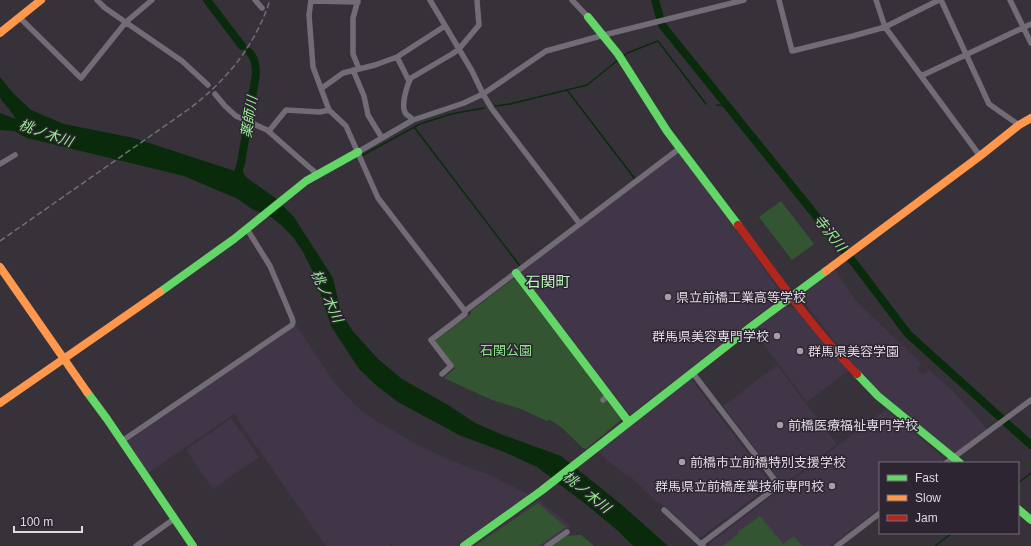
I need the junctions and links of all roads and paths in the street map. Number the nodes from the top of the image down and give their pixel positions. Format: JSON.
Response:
{"nodes":[{"id":1,"x":41,"y":0,"type":"edge"},
{"id":2,"x":97,"y":0,"type":"edge"},
{"id":3,"x":152,"y":0,"type":"edge"},
{"id":4,"x":255,"y":0,"type":"edge"},
{"id":5,"x":430,"y":0,"type":"edge"},
{"id":6,"x":478,"y":0,"type":"edge"},
{"id":7,"x":572,"y":0,"type":"edge"},
{"id":8,"x":744,"y":0,"type":"edge"},
{"id":9,"x":779,"y":0,"type":"edge"},
{"id":10,"x":876,"y":0,"type":"edge"},
{"id":11,"x":940,"y":0,"type":"edge"},
{"id":12,"x":1010,"y":0,"type":"edge"},
{"id":13,"x":311,"y":1,"type":"edge"},
{"id":14,"x":358,"y":1,"type":"edge"},
{"id":15,"x":262,"y":8,"type":"dead end"},
{"id":16,"x":19,"y":17,"type":"junction"},
{"id":17,"x":588,"y":17,"type":"joint"},
{"id":18,"x":126,"y":22,"type":"junction"},
{"id":19,"x":1031,"y":24,"type":"edge"},
{"id":20,"x":445,"y":26,"type":"junction"},
{"id":21,"x":885,"y":27,"type":"junction"},
{"id":22,"x":1023,"y":27,"type":"junction"},
{"id":23,"x":1,"y":28,"type":"edge"},
{"id":24,"x":604,"y":35,"type":"junction"},
{"id":25,"x":1031,"y":43,"type":"edge"},
{"id":26,"x":459,"y":49,"type":"junction"},
{"id":27,"x":966,"y":55,"type":"junction"},
{"id":28,"x":398,"y":57,"type":"junction"},
{"id":29,"x":356,"y":70,"type":"junction"},
{"id":30,"x":921,"y":76,"type":"junction"},
{"id":31,"x":410,"y":81,"type":"junction"},
{"id":32,"x":208,"y":85,"type":"dead end"},
{"id":33,"x":322,"y":88,"type":"junction"},
{"id":34,"x":215,"y":94,"type":"dead end"},
{"id":35,"x":483,"y":94,"type":"junction"},
{"id":36,"x":330,"y":110,"type":"junction"},
{"id":37,"x":1031,"y":118,"type":"edge"},
{"id":38,"x":413,"y":120,"type":"junction"},
{"id":39,"x":1019,"y":125,"type":"junction"},
{"id":40,"x":269,"y":131,"type":"junction"},
{"id":41,"x":382,"y":138,"type":"junction"},
{"id":42,"x":680,"y":148,"type":"junction"},
{"id":43,"x":358,"y":152,"type":"junction"},
{"id":44,"x":15,"y":155,"type":"dead end"},
{"id":45,"x":980,"y":156,"type":"junction"},
{"id":46,"x":0,"y":164,"type":"edge"},
{"id":47,"x":317,"y":174,"type":"junction"},
{"id":48,"x":580,"y":224,"type":"junction"},
{"id":49,"x":249,"y":227,"type":"junction"},
{"id":50,"x":0,"y":268,"type":"edge"},
{"id":51,"x":516,"y":273,"type":"junction"},
{"id":52,"x":792,"y":297,"type":"junction"},
{"id":53,"x":465,"y":311,"type":"junction"},
{"id":54,"x":64,"y":358,"type":"junction"},
{"id":55,"x":692,"y":372,"type":"junction"},
{"id":56,"x":442,"y":374,"type":"dead end"},
{"id":57,"x":1031,"y":400,"type":"edge"},
{"id":58,"x":0,"y":403,"type":"edge"},
{"id":59,"x":628,"y":422,"type":"junction"},
{"id":60,"x":122,"y":441,"type":"junction"},
{"id":61,"x":956,"y":460,"type":"edge"},
{"id":62,"x":664,"y":510,"type":"dead end"},
{"id":63,"x":1019,"y":510,"type":"edge"},
{"id":64,"x":879,"y":514,"type":"edge"},
{"id":65,"x":174,"y":519,"type":"junction"},
{"id":66,"x":1031,"y":520,"type":"edge"},
{"id":67,"x":567,"y":532,"type":"dead end"},
{"id":68,"x":702,"y":545,"type":"edge"},
{"id":69,"x":136,"y":546,"type":"edge"},
{"id":70,"x":194,"y":546,"type":"edge"},
{"id":71,"x":464,"y":546,"type":"edge"},
{"id":72,"x":547,"y":546,"type":"edge"},
{"id":73,"x":837,"y":546,"type":"edge"}],
"edges":[{"from":1,"to":16,"type":"street"},
{"from":2,"to":18,"type":"street"},
{"from":3,"to":18,"type":"street"},
{"from":4,"to":15,"type":"street"},
{"from":5,"to":20,"type":"street"},
{"from":6,"to":26,"type":"street"},
{"from":7,"to":17,"type":"street"},
{"from":8,"to":24,"type":"street"},
{"from":9,"to":21,"type":"street"},
{"from":10,"to":21,"type":"street"},
{"from":11,"to":21,"type":"street"},
{"from":11,"to":27,"type":"street"},
{"from":12,"to":22,"type":"street"},
{"from":13,"to":14,"type":"street"},
{"from":13,"to":33,"type":"street"},
{"from":14,"to":29,"type":"street"},
{"from":16,"to":18,"type":"street"},
{"from":16,"to":23,"type":"street"},
{"from":17,"to":24,"type":"street"},
{"from":18,"to":32,"type":"street"},
{"from":19,"to":22,"type":"street"},
{"from":20,"to":26,"type":"street"},
{"from":20,"to":28,"type":"street"},
{"from":21,"to":30,"type":"street"},
{"from":22,"to":25,"type":"street"},
{"from":22,"to":27,"type":"street"},
{"from":24,"to":35,"type":"street"},
{"from":24,"to":42,"type":"street"},
{"from":26,"to":31,"type":"street"},
{"from":26,"to":35,"type":"street"},
{"from":27,"to":30,"type":"street"},
{"from":27,"to":39,"type":"street"},
{"from":28,"to":29,"type":"street"},
{"from":28,"to":31,"type":"street"},
{"from":29,"to":33,"type":"street"},
{"from":29,"to":41,"type":"street"},
{"from":30,"to":45,"type":"street"},
{"from":31,"to":38,"type":"street"},
{"from":33,"to":36,"type":"street"},
{"from":34,"to":40,"type":"street"},
{"from":35,"to":38,"type":"street"},
{"from":35,"to":48,"type":"street"},
{"from":36,"to":40,"type":"street"},
{"from":36,"to":43,"type":"street"},
{"from":37,"to":39,"type":"street"},
{"from":38,"to":41,"type":"street"},
{"from":39,"to":45,"type":"street"},
{"from":40,"to":47,"type":"street"},
{"from":41,"to":43,"type":"street"},
{"from":42,"to":48,"type":"street"},
{"from":42,"to":52,"type":"street"},
{"from":43,"to":47,"type":"street"},
{"from":43,"to":53,"type":"street"},
{"from":44,"to":46,"type":"street"},
{"from":45,"to":52,"type":"street"},
{"from":47,"to":49,"type":"street"},
{"from":48,"to":51,"type":"street"},
{"from":49,"to":54,"type":"street"},
{"from":49,"to":60,"type":"street"},
{"from":50,"to":54,"type":"street"},
{"from":51,"to":53,"type":"street"},
{"from":51,"to":59,"type":"street"},
{"from":52,"to":55,"type":"street"},
{"from":52,"to":61,"type":"street"},
{"from":53,"to":56,"type":"street"},
{"from":54,"to":58,"type":"street"},
{"from":54,"to":60,"type":"street"},
{"from":55,"to":59,"type":"street"},
{"from":55,"to":68,"type":"street"},
{"from":57,"to":61,"type":"street"},
{"from":59,"to":71,"type":"street"},
{"from":60,"to":65,"type":"street"},
{"from":62,"to":68,"type":"street"},
{"from":63,"to":66,"type":"street"},
{"from":64,"to":73,"type":"street"},
{"from":65,"to":69,"type":"street"},
{"from":65,"to":70,"type":"street"},
{"from":67,"to":72,"type":"street"}]}
